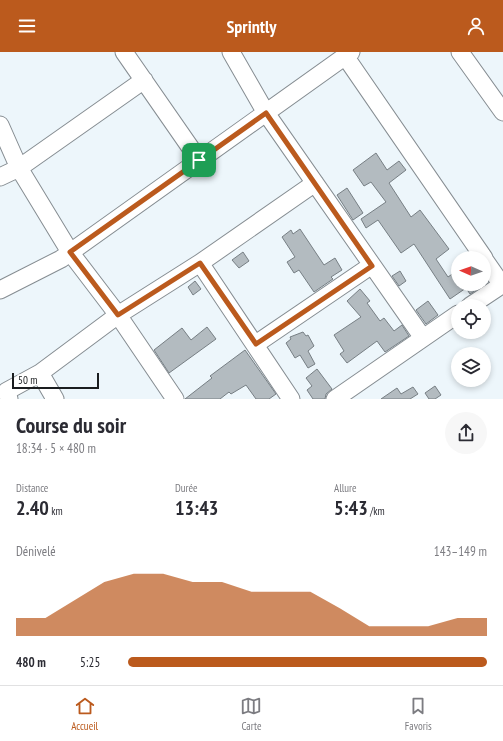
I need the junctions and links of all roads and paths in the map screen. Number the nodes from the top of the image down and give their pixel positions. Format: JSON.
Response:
{"nodes":[{"id":1,"x":124,"y":52,"type":"edge"},
{"id":2,"x":231,"y":52,"type":"edge"},
{"id":3,"x":460,"y":52,"type":"edge"},
{"id":4,"x":348,"y":54,"type":"edge"},
{"id":5,"x":144,"y":80,"type":"junction"},
{"id":6,"x":503,"y":112,"type":"edge"},
{"id":7,"x":266,"y":113,"type":"junction"},
{"id":8,"x":0,"y":125,"type":"edge"},
{"id":9,"x":199,"y":160,"type":"junction"},
{"id":10,"x":19,"y":168,"type":"junction"},
{"id":11,"x":0,"y":177,"type":"edge"},
{"id":12,"x":315,"y":183,"type":"junction"},
{"id":13,"x":479,"y":251,"type":"edge"},
{"id":14,"x":70,"y":252,"type":"junction"},
{"id":15,"x":200,"y":263,"type":"junction"},
{"id":16,"x":372,"y":266,"type":"junction"},
{"id":17,"x":491,"y":268,"type":"edge"},
{"id":18,"x":502,"y":284,"type":"edge"},
{"id":19,"x":0,"y":290,"type":"edge"},
{"id":20,"x":480,"y":299,"type":"edge"},
{"id":21,"x":118,"y":315,"type":"junction"},
{"id":22,"x":451,"y":319,"type":"edge"},
{"id":23,"x":423,"y":338,"type":"junction"},
{"id":24,"x":256,"y":344,"type":"junction"},
{"id":25,"x":40,"y":373,"type":"junction"},
{"id":26,"x":9,"y":399,"type":"edge"},
{"id":27,"x":54,"y":399,"type":"edge"},
{"id":28,"x":175,"y":399,"type":"edge"},
{"id":29,"x":291,"y":399,"type":"edge"},
{"id":30,"x":335,"y":399,"type":"edge"}],
"edges":[{"from":1,"to":5,"type":"street"},
{"from":2,"to":7,"type":"street"},
{"from":3,"to":6,"type":"street"},
{"from":4,"to":7,"type":"street"},
{"from":4,"to":13,"type":"street"},
{"from":5,"to":9,"type":"street"},
{"from":5,"to":10,"type":"street"},
{"from":7,"to":9,"type":"street"},
{"from":7,"to":12,"type":"street"},
{"from":8,"to":10,"type":"street"},
{"from":9,"to":14,"type":"street"},
{"from":10,"to":11,"type":"street"},
{"from":10,"to":14,"type":"street"},
{"from":12,"to":15,"type":"street"},
{"from":12,"to":16,"type":"street"},
{"from":14,"to":19,"type":"street"},
{"from":14,"to":21,"type":"street"},
{"from":15,"to":21,"type":"street"},
{"from":15,"to":24,"type":"street"},
{"from":16,"to":23,"type":"street"},
{"from":16,"to":24,"type":"street"},
{"from":17,"to":18,"type":"street"},
{"from":18,"to":20,"type":"street"},
{"from":21,"to":25,"type":"street"},
{"from":21,"to":28,"type":"street"},
{"from":22,"to":23,"type":"street"},
{"from":23,"to":30,"type":"street"},
{"from":24,"to":29,"type":"street"},
{"from":25,"to":26,"type":"street"},
{"from":25,"to":27,"type":"street"}]}
